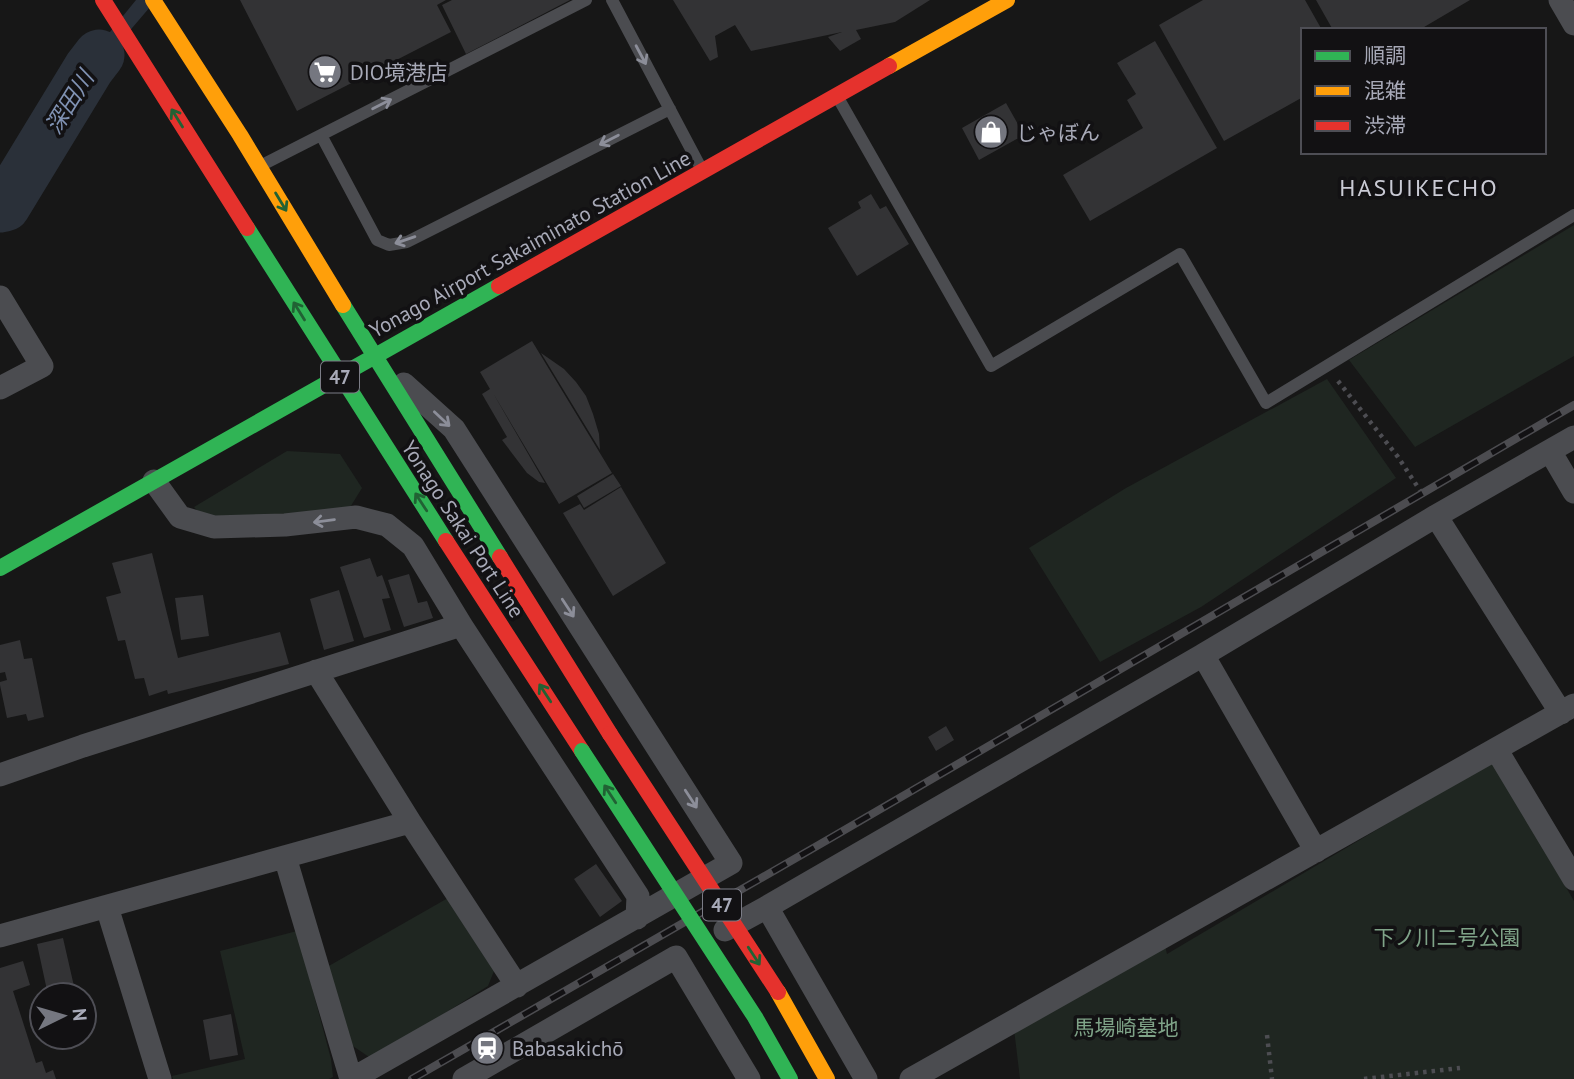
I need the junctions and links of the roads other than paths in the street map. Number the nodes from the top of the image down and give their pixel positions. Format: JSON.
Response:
{"nodes":[{"id":1,"x":103,"y":0,"type":"edge"},
{"id":2,"x":153,"y":0,"type":"edge"},
{"id":3,"x":586,"y":0,"type":"edge"},
{"id":4,"x":612,"y":0,"type":"edge"},
{"id":5,"x":1006,"y":0,"type":"edge"},
{"id":6,"x":1560,"y":0,"type":"edge"},
{"id":7,"x":1574,"y":24,"type":"edge"},
{"id":8,"x":837,"y":96,"type":"junction"},
{"id":9,"x":670,"y":109,"type":"junction"},
{"id":10,"x":321,"y":135,"type":"junction"},
{"id":11,"x":259,"y":167,"type":"junction"},
{"id":12,"x":702,"y":171,"type":"junction"},
{"id":13,"x":1574,"y":215,"type":"edge"},
{"id":14,"x":0,"y":297,"type":"edge"},
{"id":15,"x":374,"y":356,"type":"junction"},
{"id":16,"x":340,"y":375,"type":"junction"},
{"id":17,"x":0,"y":388,"type":"edge"},
{"id":18,"x":1574,"y":437,"type":"edge"},
{"id":19,"x":1550,"y":451,"type":"junction"},
{"id":20,"x":154,"y":481,"type":"junction"},
{"id":21,"x":1574,"y":492,"type":"edge"},
{"id":22,"x":1436,"y":516,"type":"junction"},
{"id":23,"x":0,"y":568,"type":"edge"},
{"id":24,"x":461,"y":625,"type":"junction"},
{"id":25,"x":1203,"y":655,"type":"junction"},
{"id":26,"x":316,"y":671,"type":"junction"},
{"id":27,"x":1567,"y":709,"type":"edge"},
{"id":28,"x":1496,"y":749,"type":"junction"},
{"id":29,"x":0,"y":775,"type":"edge"},
{"id":30,"x":410,"y":822,"type":"junction"},
{"id":31,"x":1316,"y":851,"type":"junction"},
{"id":32,"x":285,"y":857,"type":"junction"},
{"id":33,"x":1574,"y":879,"type":"edge"},
{"id":34,"x":107,"y":907,"type":"junction"},
{"id":35,"x":767,"y":907,"type":"junction"},
{"id":36,"x":637,"y":918,"type":"junction"},
{"id":37,"x":0,"y":936,"type":"edge"},
{"id":38,"x":676,"y":957,"type":"junction"},
{"id":39,"x":517,"y":986,"type":"junction"},
{"id":40,"x":160,"y":1079,"type":"edge"},
{"id":41,"x":351,"y":1079,"type":"edge"},
{"id":42,"x":464,"y":1079,"type":"edge"},
{"id":43,"x":749,"y":1079,"type":"edge"},
{"id":44,"x":790,"y":1079,"type":"edge"},
{"id":45,"x":827,"y":1079,"type":"edge"},
{"id":46,"x":866,"y":1079,"type":"edge"},
{"id":47,"x":911,"y":1079,"type":"edge"}],
"edges":[{"from":16,"to":1,"type":"main road","name":"Yonago Sakai Port Line","number":"47","one_way":true},
{"from":2,"to":11,"type":"main road","name":"Yonago Sakai Port Line","number":"47"},
{"from":10,"to":3,"type":"lane","one_way":true},
{"from":4,"to":9,"type":"lane","one_way":true},
{"from":5,"to":8,"type":"main road","name":"Yonago Airport Sakaiminato Station Line"},
{"from":6,"to":7,"type":"street"},
{"from":8,"to":12,"type":"main road","name":"Yonago Airport Sakaiminato Station Line"},
{"from":8,"to":13,"type":"lane"},
{"from":9,"to":10,"type":"lane","one_way":true},
{"from":9,"to":12,"type":"lane"},
{"from":10,"to":11,"type":"lane"},
{"from":11,"to":15,"type":"main road","name":"Yonago Sakai Port Line","number":"47","one_way":true},
{"from":12,"to":15,"type":"main road","name":"Yonago Airport Sakaiminato Station Line"},
{"from":14,"to":17,"type":"street"},
{"from":15,"to":16,"type":"main road","name":"Yonago Airport Sakaiminato Station Line"},
{"from":15,"to":36,"type":"street","one_way":true},
{"from":15,"to":45,"type":"main road","name":"Yonago Sakai Port Line","number":"47","one_way":true,"bridge":true},
{"from":16,"to":20,"type":"main road","name":"Yonago Airport Sakaiminato Station Line"},
{"from":44,"to":16,"type":"main road","name":"Yonago Sakai Port Line","number":"47","one_way":true,"bridge":true},
{"from":18,"to":19,"type":"street"},
{"from":19,"to":21,"type":"street"},
{"from":19,"to":22,"type":"street"},
{"from":20,"to":23,"type":"main road","name":"Yonago Airport Sakaiminato Station Line"},
{"from":24,"to":20,"type":"street","one_way":true},
{"from":22,"to":25,"type":"street"},
{"from":22,"to":27,"type":"street"},
{"from":24,"to":26,"type":"street"},
{"from":24,"to":36,"type":"street"},
{"from":25,"to":31,"type":"street"},
{"from":25,"to":35,"type":"street"},
{"from":26,"to":29,"type":"street"},
{"from":26,"to":30,"type":"street"},
{"from":27,"to":28,"type":"street"},
{"from":28,"to":31,"type":"street"},
{"from":28,"to":33,"type":"street"},
{"from":30,"to":32,"type":"street"},
{"from":30,"to":39,"type":"street"},
{"from":31,"to":47,"type":"street"},
{"from":32,"to":34,"type":"street"},
{"from":32,"to":41,"type":"street"},
{"from":34,"to":37,"type":"street"},
{"from":34,"to":40,"type":"street"},
{"from":35,"to":38,"type":"street"},
{"from":35,"to":46,"type":"street"},
{"from":36,"to":39,"type":"street"},
{"from":38,"to":42,"type":"street"},
{"from":38,"to":43,"type":"street"},
{"from":39,"to":41,"type":"street"}]}
